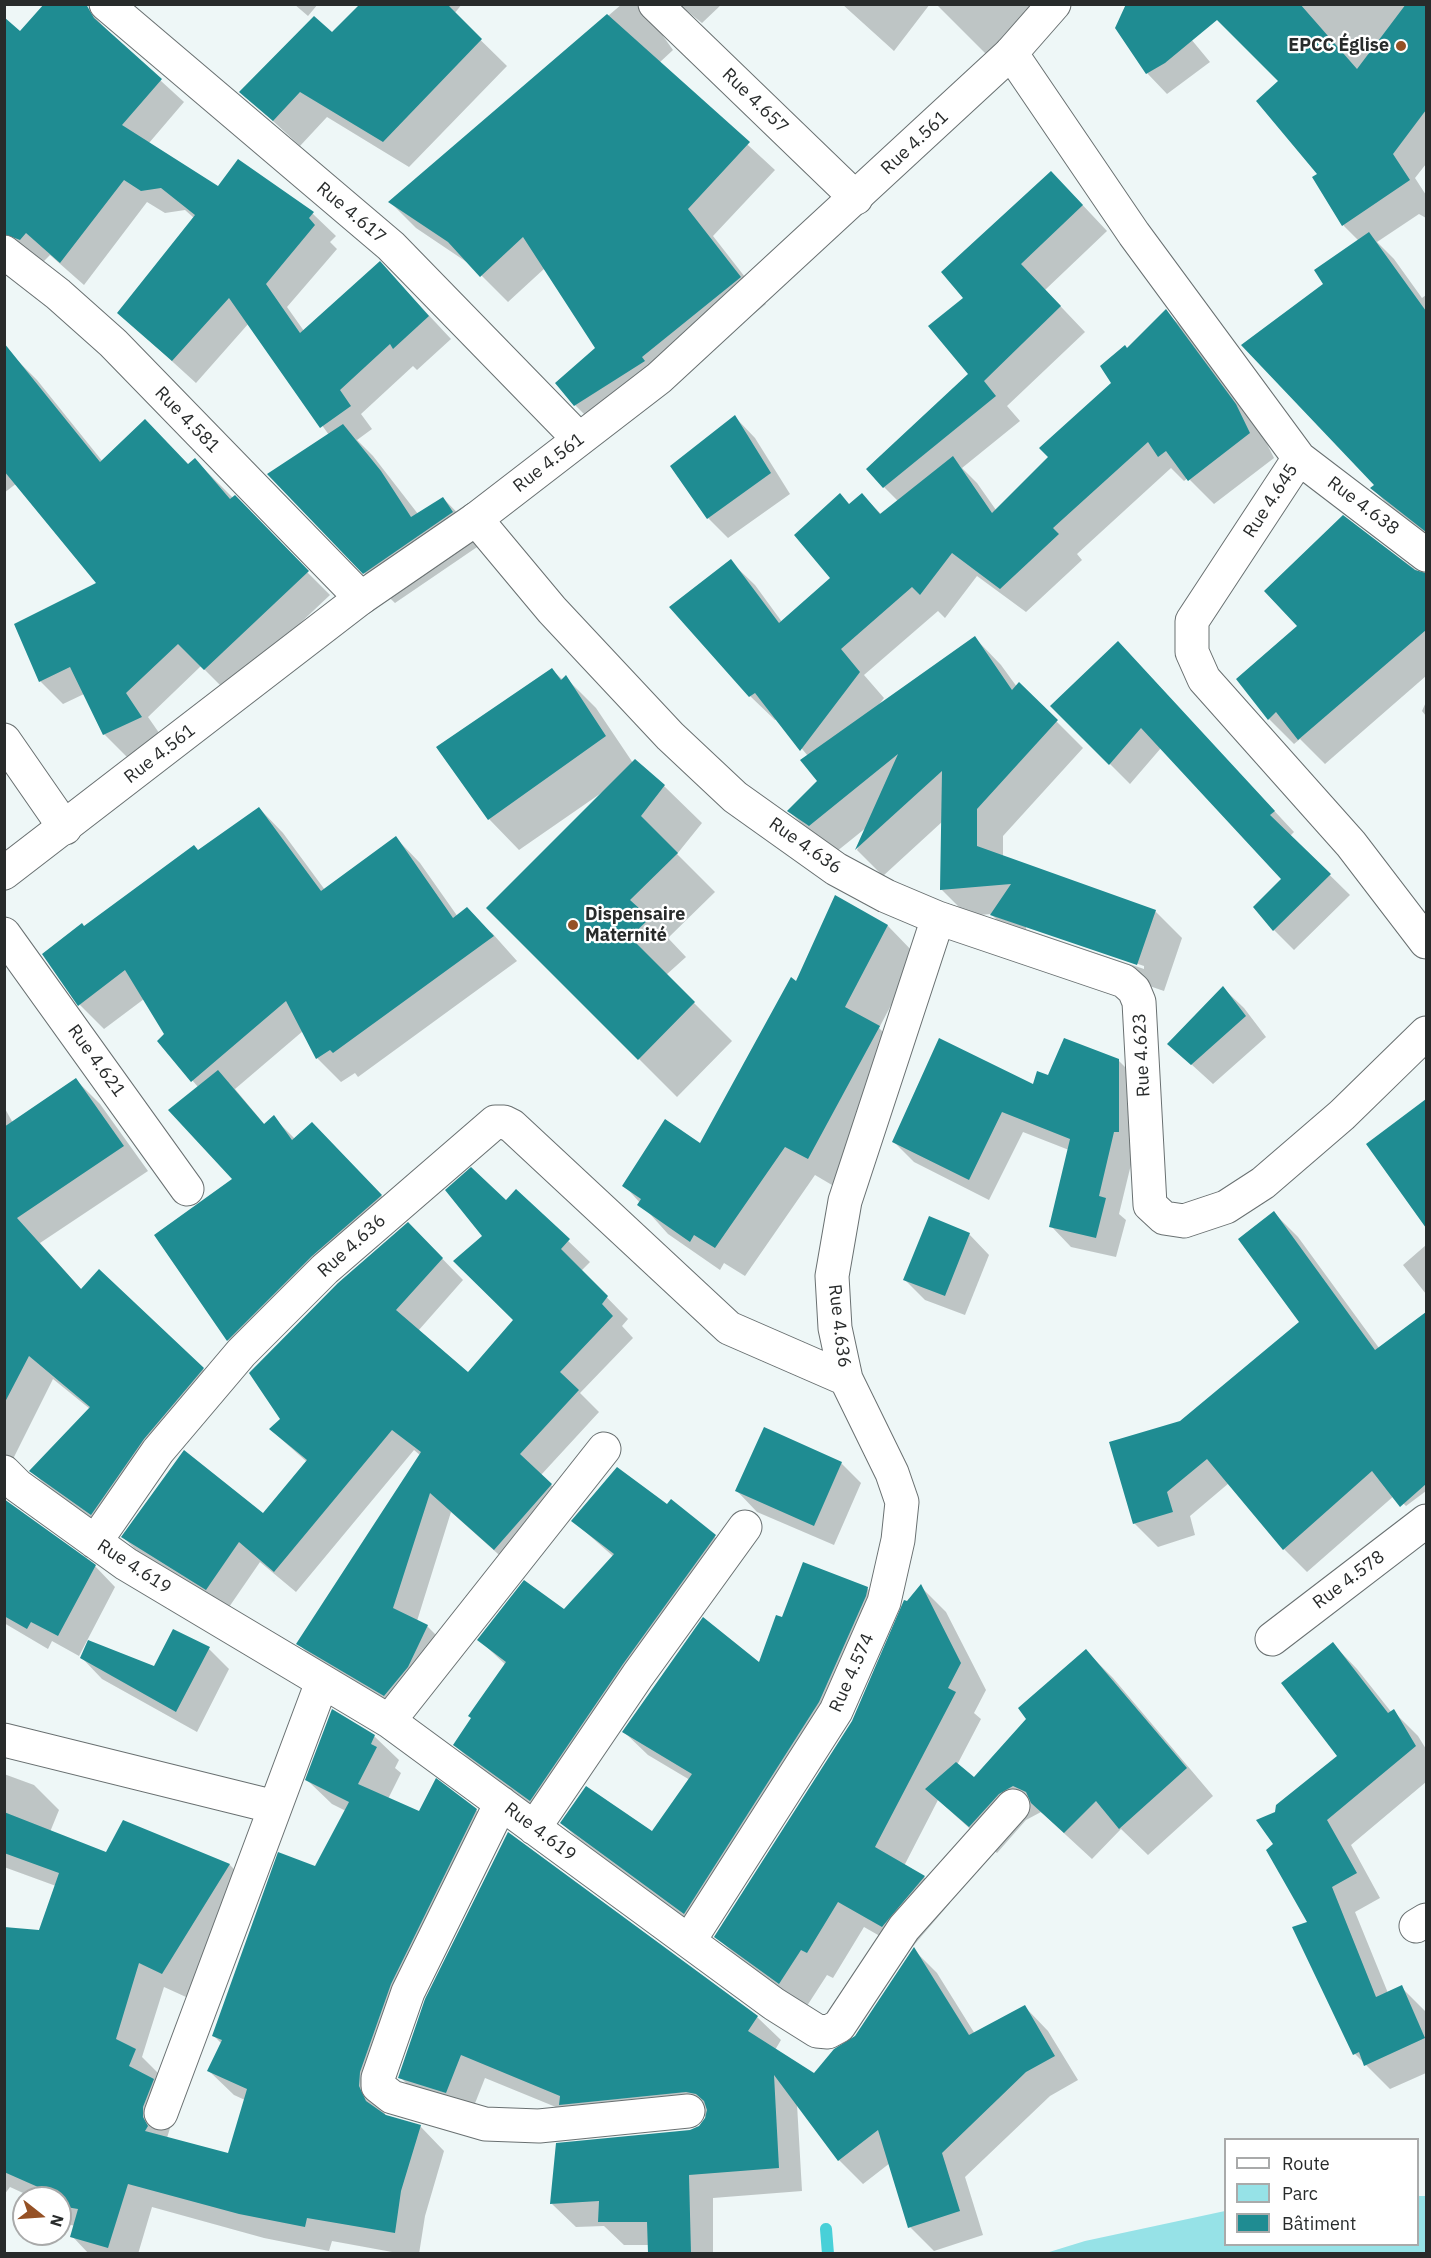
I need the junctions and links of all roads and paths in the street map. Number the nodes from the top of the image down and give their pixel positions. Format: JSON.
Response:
{"nodes":[{"id":1,"x":106,"y":4,"type":"edge"},
{"id":2,"x":655,"y":4,"type":"edge"},
{"id":3,"x":1054,"y":4,"type":"edge"},
{"id":4,"x":1011,"y":53,"type":"junction"},
{"id":5,"x":856,"y":198,"type":"junction"},
{"id":6,"x":4,"y":252,"type":"edge"},
{"id":7,"x":579,"y":440,"type":"junction"},
{"id":8,"x":1299,"y":458,"type":"junction"},
{"id":9,"x":476,"y":519,"type":"junction"},
{"id":10,"x":1426,"y":555,"type":"edge"},
{"id":11,"x":361,"y":598,"type":"junction"},
{"id":12,"x":4,"y":740,"type":"edge"},
{"id":13,"x":65,"y":828,"type":"junction"},
{"id":14,"x":4,"y":873,"type":"edge"},
{"id":15,"x":938,"y":918,"type":"junction"},
{"id":16,"x":4,"y":934,"type":"edge"},
{"id":17,"x":1426,"y":942,"type":"edge"},
{"id":18,"x":1426,"y":1034,"type":"edge"},
{"id":19,"x":187,"y":1189,"type":"dead end"},
{"id":20,"x":846,"y":1379,"type":"junction"},
{"id":21,"x":604,"y":1449,"type":"dead end"},
{"id":22,"x":4,"y":1472,"type":"edge"},
{"id":23,"x":1426,"y":1521,"type":"edge"},
{"id":24,"x":745,"y":1527,"type":"dead end"},
{"id":25,"x":95,"y":1542,"type":"junction"},
{"id":26,"x":1272,"y":1639,"type":"dead end"},
{"id":27,"x":322,"y":1682,"type":"junction"},
{"id":28,"x":389,"y":1721,"type":"junction"},
{"id":29,"x":4,"y":1740,"type":"edge"},
{"id":30,"x":501,"y":1803,"type":"junction"},
{"id":31,"x":1013,"y":1806,"type":"dead end"},
{"id":32,"x":275,"y":1807,"type":"junction"},
{"id":33,"x":534,"y":1828,"type":"junction"},
{"id":34,"x":689,"y":1941,"type":"junction"},
{"id":35,"x":688,"y":2111,"type":"dead end"},
{"id":36,"x":161,"y":2113,"type":"dead end"}],
"edges":[{"from":1,"to":7,"type":"street","name":"Rue 4.617"},
{"from":2,"to":5,"type":"street","name":"Rue 4.657"},
{"from":3,"to":4,"type":"street","name":"Rue 4.561"},
{"from":4,"to":5,"type":"street","name":"Rue 4.561"},
{"from":4,"to":8,"type":"street","name":"Rue 4.645"},
{"from":5,"to":7,"type":"street","name":"Rue 4.561"},
{"from":6,"to":11,"type":"street","name":"Rue 4.581"},
{"from":7,"to":9,"type":"street","name":"Rue 4.561"},
{"from":8,"to":10,"type":"street","name":"Rue 4.638"},
{"from":8,"to":17,"type":"street","name":"Rue 4.645"},
{"from":9,"to":11,"type":"street","name":"Rue 4.561"},
{"from":9,"to":15,"type":"street","name":"Rue 4.636"},
{"from":11,"to":13,"type":"street","name":"Rue 4.561"},
{"from":12,"to":13,"type":"street"},
{"from":13,"to":14,"type":"street","name":"Rue 4.561"},
{"from":15,"to":18,"type":"street","name":"Rue 4.623"},
{"from":15,"to":20,"type":"street","name":"Rue 4.636"},
{"from":16,"to":19,"type":"street","name":"Rue 4.621"},
{"from":20,"to":25,"type":"street","name":"Rue 4.636"},
{"from":20,"to":34,"type":"street","name":"Rue 4.574"},
{"from":21,"to":28,"type":"street"},
{"from":22,"to":25,"type":"street","name":"Rue 4.619"},
{"from":23,"to":26,"type":"street","name":"Rue 4.578"},
{"from":24,"to":33,"type":"street"},
{"from":25,"to":27,"type":"street","name":"Rue 4.619"},
{"from":27,"to":28,"type":"street","name":"Rue 4.619"},
{"from":27,"to":32,"type":"street"},
{"from":28,"to":30,"type":"street","name":"Rue 4.619"},
{"from":29,"to":32,"type":"street"},
{"from":30,"to":33,"type":"street","name":"Rue 4.619"},
{"from":30,"to":35,"type":"street"},
{"from":31,"to":34,"type":"street","name":"Rue 4.619"},
{"from":32,"to":36,"type":"street"},
{"from":33,"to":34,"type":"street","name":"Rue 4.619"}]}
